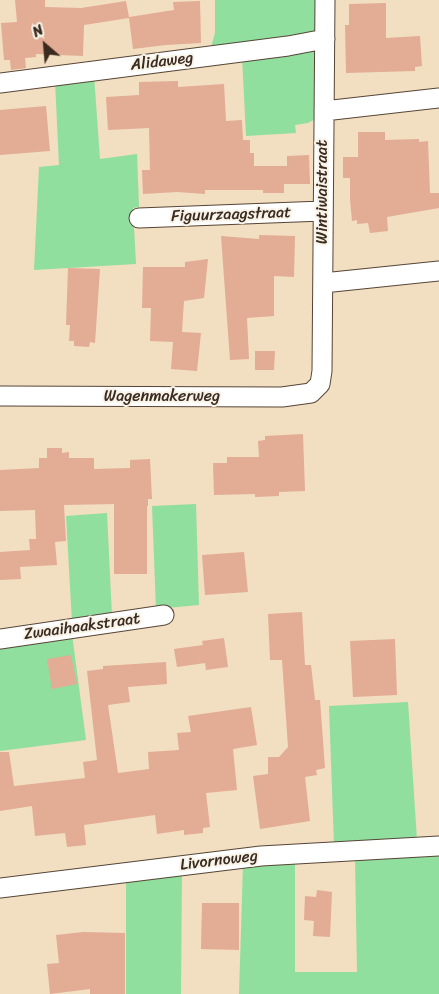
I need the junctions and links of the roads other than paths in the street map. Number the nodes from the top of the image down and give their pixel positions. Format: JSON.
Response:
{"nodes":[{"id":1,"x":325,"y":0,"type":"edge"},
{"id":2,"x":324,"y":39,"type":"junction"},
{"id":3,"x":0,"y":83,"type":"edge"},
{"id":4,"x":439,"y":98,"type":"edge"},
{"id":5,"x":324,"y":111,"type":"junction"},
{"id":6,"x":323,"y":211,"type":"junction"},
{"id":7,"x":139,"y":218,"type":"dead end"},
{"id":8,"x":439,"y":270,"type":"edge"},
{"id":9,"x":322,"y":282,"type":"junction"},
{"id":10,"x":320,"y":384,"type":"joint"},
{"id":11,"x":0,"y":396,"type":"edge"},
{"id":12,"x":164,"y":615,"type":"dead end"},
{"id":13,"x":0,"y":639,"type":"edge"},
{"id":14,"x":439,"y":846,"type":"edge"},
{"id":15,"x":0,"y":888,"type":"edge"}],
"edges":[{"from":1,"to":2,"type":"street","name":"Wintiwaistraat"},
{"from":2,"to":3,"type":"street","name":"Alidaweg"},
{"from":2,"to":5,"type":"street","name":"Wintiwaistraat"},
{"from":4,"to":5,"type":"street"},
{"from":5,"to":6,"type":"street","name":"Wintiwaistraat"},
{"from":6,"to":7,"type":"street","name":"Figuurzaagstraat"},
{"from":6,"to":9,"type":"street","name":"Wintiwaistraat"},
{"from":8,"to":9,"type":"street"},
{"from":9,"to":10,"type":"street","name":"Wintiwaistraat"},
{"from":10,"to":11,"type":"street","name":"Wagenmakerweg"},
{"from":12,"to":13,"type":"street","name":"Zwaaihaakstraat"},
{"from":14,"to":15,"type":"street","name":"Livornoweg"}]}
